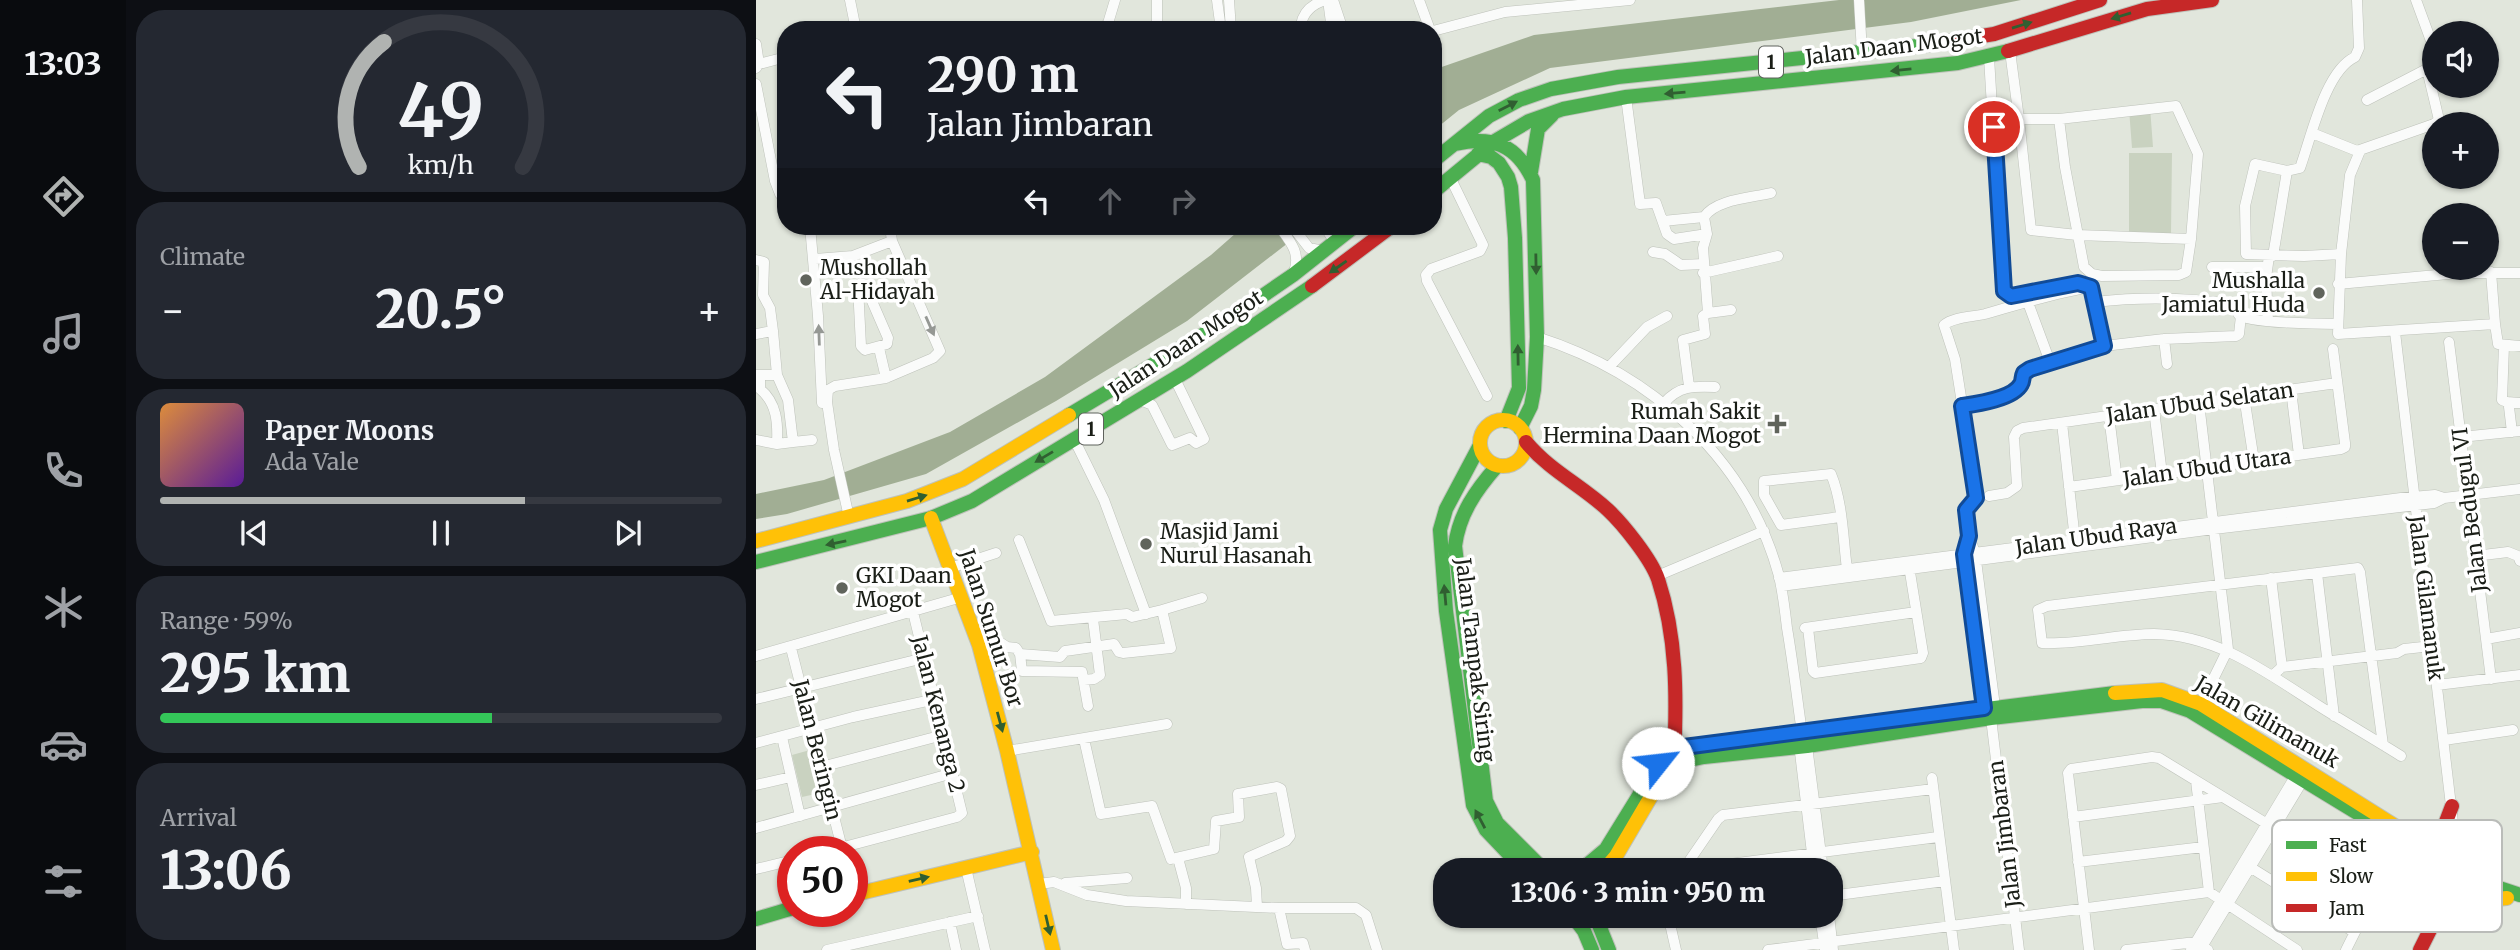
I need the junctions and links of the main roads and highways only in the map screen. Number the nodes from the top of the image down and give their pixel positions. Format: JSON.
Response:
{"nodes":[{"id":1,"x":2100,"y":0,"type":"edge"},
{"id":2,"x":2212,"y":0,"type":"edge"},
{"id":3,"x":1754,"y":64,"type":"junction"},
{"id":4,"x":1738,"y":65,"type":"junction"},
{"id":5,"x":1756,"y":85,"type":"junction"},
{"id":6,"x":1740,"y":86,"type":"junction"},
{"id":7,"x":1557,"y":111,"type":"junction"},
{"id":8,"x":1495,"y":141,"type":"junction"},
{"id":9,"x":1453,"y":145,"type":"junction"},
{"id":10,"x":1442,"y":154,"type":"edge"},
{"id":11,"x":1478,"y":154,"type":"junction"},
{"id":12,"x":1531,"y":172,"type":"junction"},
{"id":13,"x":1442,"y":184,"type":"edge"},
{"id":14,"x":1344,"y":235,"type":"edge"},
{"id":15,"x":1381,"y":235,"type":"edge"},
{"id":16,"x":1536,"y":236,"type":"junction"},
{"id":17,"x":1515,"y":238,"type":"junction"},
{"id":18,"x":1177,"y":351,"type":"junction"},
{"id":19,"x":1153,"y":366,"type":"junction"},
{"id":20,"x":1175,"y":377,"type":"junction"},
{"id":21,"x":1506,"y":421,"type":"junction"},
{"id":22,"x":1520,"y":428,"type":"junction"},
{"id":23,"x":1526,"y":442,"type":"junction"},
{"id":24,"x":1480,"y":445,"type":"junction"},
{"id":25,"x":1521,"y":458,"type":"junction"},
{"id":26,"x":1542,"y":461,"type":"junction"},
{"id":27,"x":1497,"y":466,"type":"junction"},
{"id":28,"x":931,"y":519,"type":"junction"},
{"id":29,"x":756,"y":541,"type":"edge"},
{"id":30,"x":756,"y":562,"type":"edge"},
{"id":31,"x":1989,"y":705,"type":"junction"},
{"id":32,"x":1674,"y":757,"type":"junction"},
{"id":33,"x":2302,"y":773,"type":"junction"},
{"id":34,"x":2452,"y":806,"type":"road end"},
{"id":35,"x":2378,"y":820,"type":"edge"},
{"id":36,"x":2385,"y":820,"type":"edge"},
{"id":37,"x":2447,"y":820,"type":"edge"},
{"id":38,"x":1032,"y":852,"type":"junction"},
{"id":39,"x":1513,"y":858,"type":"edge"},
{"id":40,"x":1532,"y":858,"type":"edge"},
{"id":41,"x":1595,"y":858,"type":"edge"},
{"id":42,"x":1614,"y":858,"type":"edge"},
{"id":43,"x":868,"y":889,"type":"edge"},
{"id":44,"x":777,"y":913,"type":"edge"},
{"id":45,"x":756,"y":919,"type":"edge"},
{"id":46,"x":1582,"y":928,"type":"edge"},
{"id":47,"x":1600,"y":928,"type":"edge"},
{"id":48,"x":1604,"y":928,"type":"edge"},
{"id":49,"x":2428,"y":932,"type":"edge"},
{"id":50,"x":1608,"y":946,"type":"edge"},
{"id":51,"x":1054,"y":950,"type":"edge"},
{"id":52,"x":1592,"y":950,"type":"edge"},
{"id":53,"x":2420,"y":950,"type":"edge"}],
"edges":[{"from":3,"to":1,"type":"main road","name":"Jalan Daan Mogot","number":"1","one_way":true},
{"from":2,"to":5,"type":"main road","name":"Jalan Daan Mogot","number":"1","one_way":true},
{"from":3,"to":4,"type":"main road","name":"Jalan Daan Mogot","number":"1"},
{"from":3,"to":5,"type":"main road"},
{"from":4,"to":6,"type":"main road"},
{"from":9,"to":4,"type":"main road","name":"Jalan Daan Mogot","number":"1","one_way":true},
{"from":5,"to":6,"type":"main road","name":"Jalan Daan Mogot","number":"1"},
{"from":6,"to":7,"type":"main road","name":"Jalan Daan Mogot","number":"1","one_way":true},
{"from":7,"to":8,"type":"main road","name":"Jalan Daan Mogot","number":"1"},
{"from":7,"to":12,"type":"main road"},
{"from":8,"to":9,"type":"main road"},
{"from":8,"to":11,"type":"main road","name":"Jalan Daan Mogot","number":"1"},
{"from":8,"to":12,"type":"main road"},
{"from":9,"to":10,"type":"main road","name":"Jalan Daan Mogot","number":"1"},
{"from":11,"to":13,"type":"main road","name":"Jalan Daan Mogot","number":"1"},
{"from":11,"to":17,"type":"main road"},
{"from":12,"to":16,"type":"main road"},
{"from":14,"to":18,"type":"main road","name":"Jalan Daan Mogot","number":"1"},
{"from":15,"to":20,"type":"main road","name":"Jalan Daan Mogot","number":"1","one_way":true},
{"from":16,"to":17,"type":"main road"},
{"from":16,"to":22,"type":"main road","one_way":true},
{"from":21,"to":17,"type":"main road","one_way":true},
{"from":18,"to":19,"type":"main road","name":"Jalan Daan Mogot","number":"1"},
{"from":18,"to":20,"type":"main road"},
{"from":19,"to":20,"type":"main road"},
{"from":29,"to":19,"type":"main road","name":"Jalan Daan Mogot","number":"1","one_way":true},
{"from":20,"to":28,"type":"main road","name":"Jalan Daan Mogot","number":"1","one_way":true},
{"from":21,"to":22,"type":"main road"},
{"from":21,"to":24,"type":"main road"},
{"from":22,"to":23,"type":"main road"},
{"from":23,"to":25,"type":"main road"},
{"from":23,"to":26,"type":"main road"},
{"from":24,"to":27,"type":"main road"},
{"from":39,"to":24,"type":"main road","name":"Jalan Tampak Siring","one_way":true},
{"from":25,"to":26,"type":"main road"},
{"from":25,"to":27,"type":"main road"},
{"from":26,"to":32,"type":"main road"},
{"from":27,"to":40,"type":"main road","name":"Jalan Tampak Siring"},
{"from":28,"to":30,"type":"main road","name":"Jalan Daan Mogot","number":"1","one_way":true},
{"from":28,"to":38,"type":"main road","name":"Jalan Sumur Bor","one_way":true},
{"from":31,"to":32,"type":"main road","name":"Jalan Gilimanuk"},
{"from":31,"to":33,"type":"main road","name":"Jalan Gilimanuk"},
{"from":31,"to":33,"type":"main road","name":"Jalan Gilimanuk"},
{"from":32,"to":41,"type":"main road"},
{"from":32,"to":42,"type":"main road"},
{"from":33,"to":35,"type":"main road","name":"Jalan Gilimanuk"},
{"from":33,"to":36,"type":"main road","name":"Jalan Gilimanuk"},
{"from":34,"to":37,"type":"main road"},
{"from":43,"to":38,"type":"main road","one_way":true},
{"from":38,"to":51,"type":"main road","name":"Jalan Sumur Bor","one_way":true},
{"from":44,"to":45,"type":"main road"},
{"from":46,"to":52,"type":"main road"},
{"from":47,"to":50,"type":"main road"},
{"from":48,"to":50,"type":"main road"},
{"from":49,"to":53,"type":"main road"}]}
